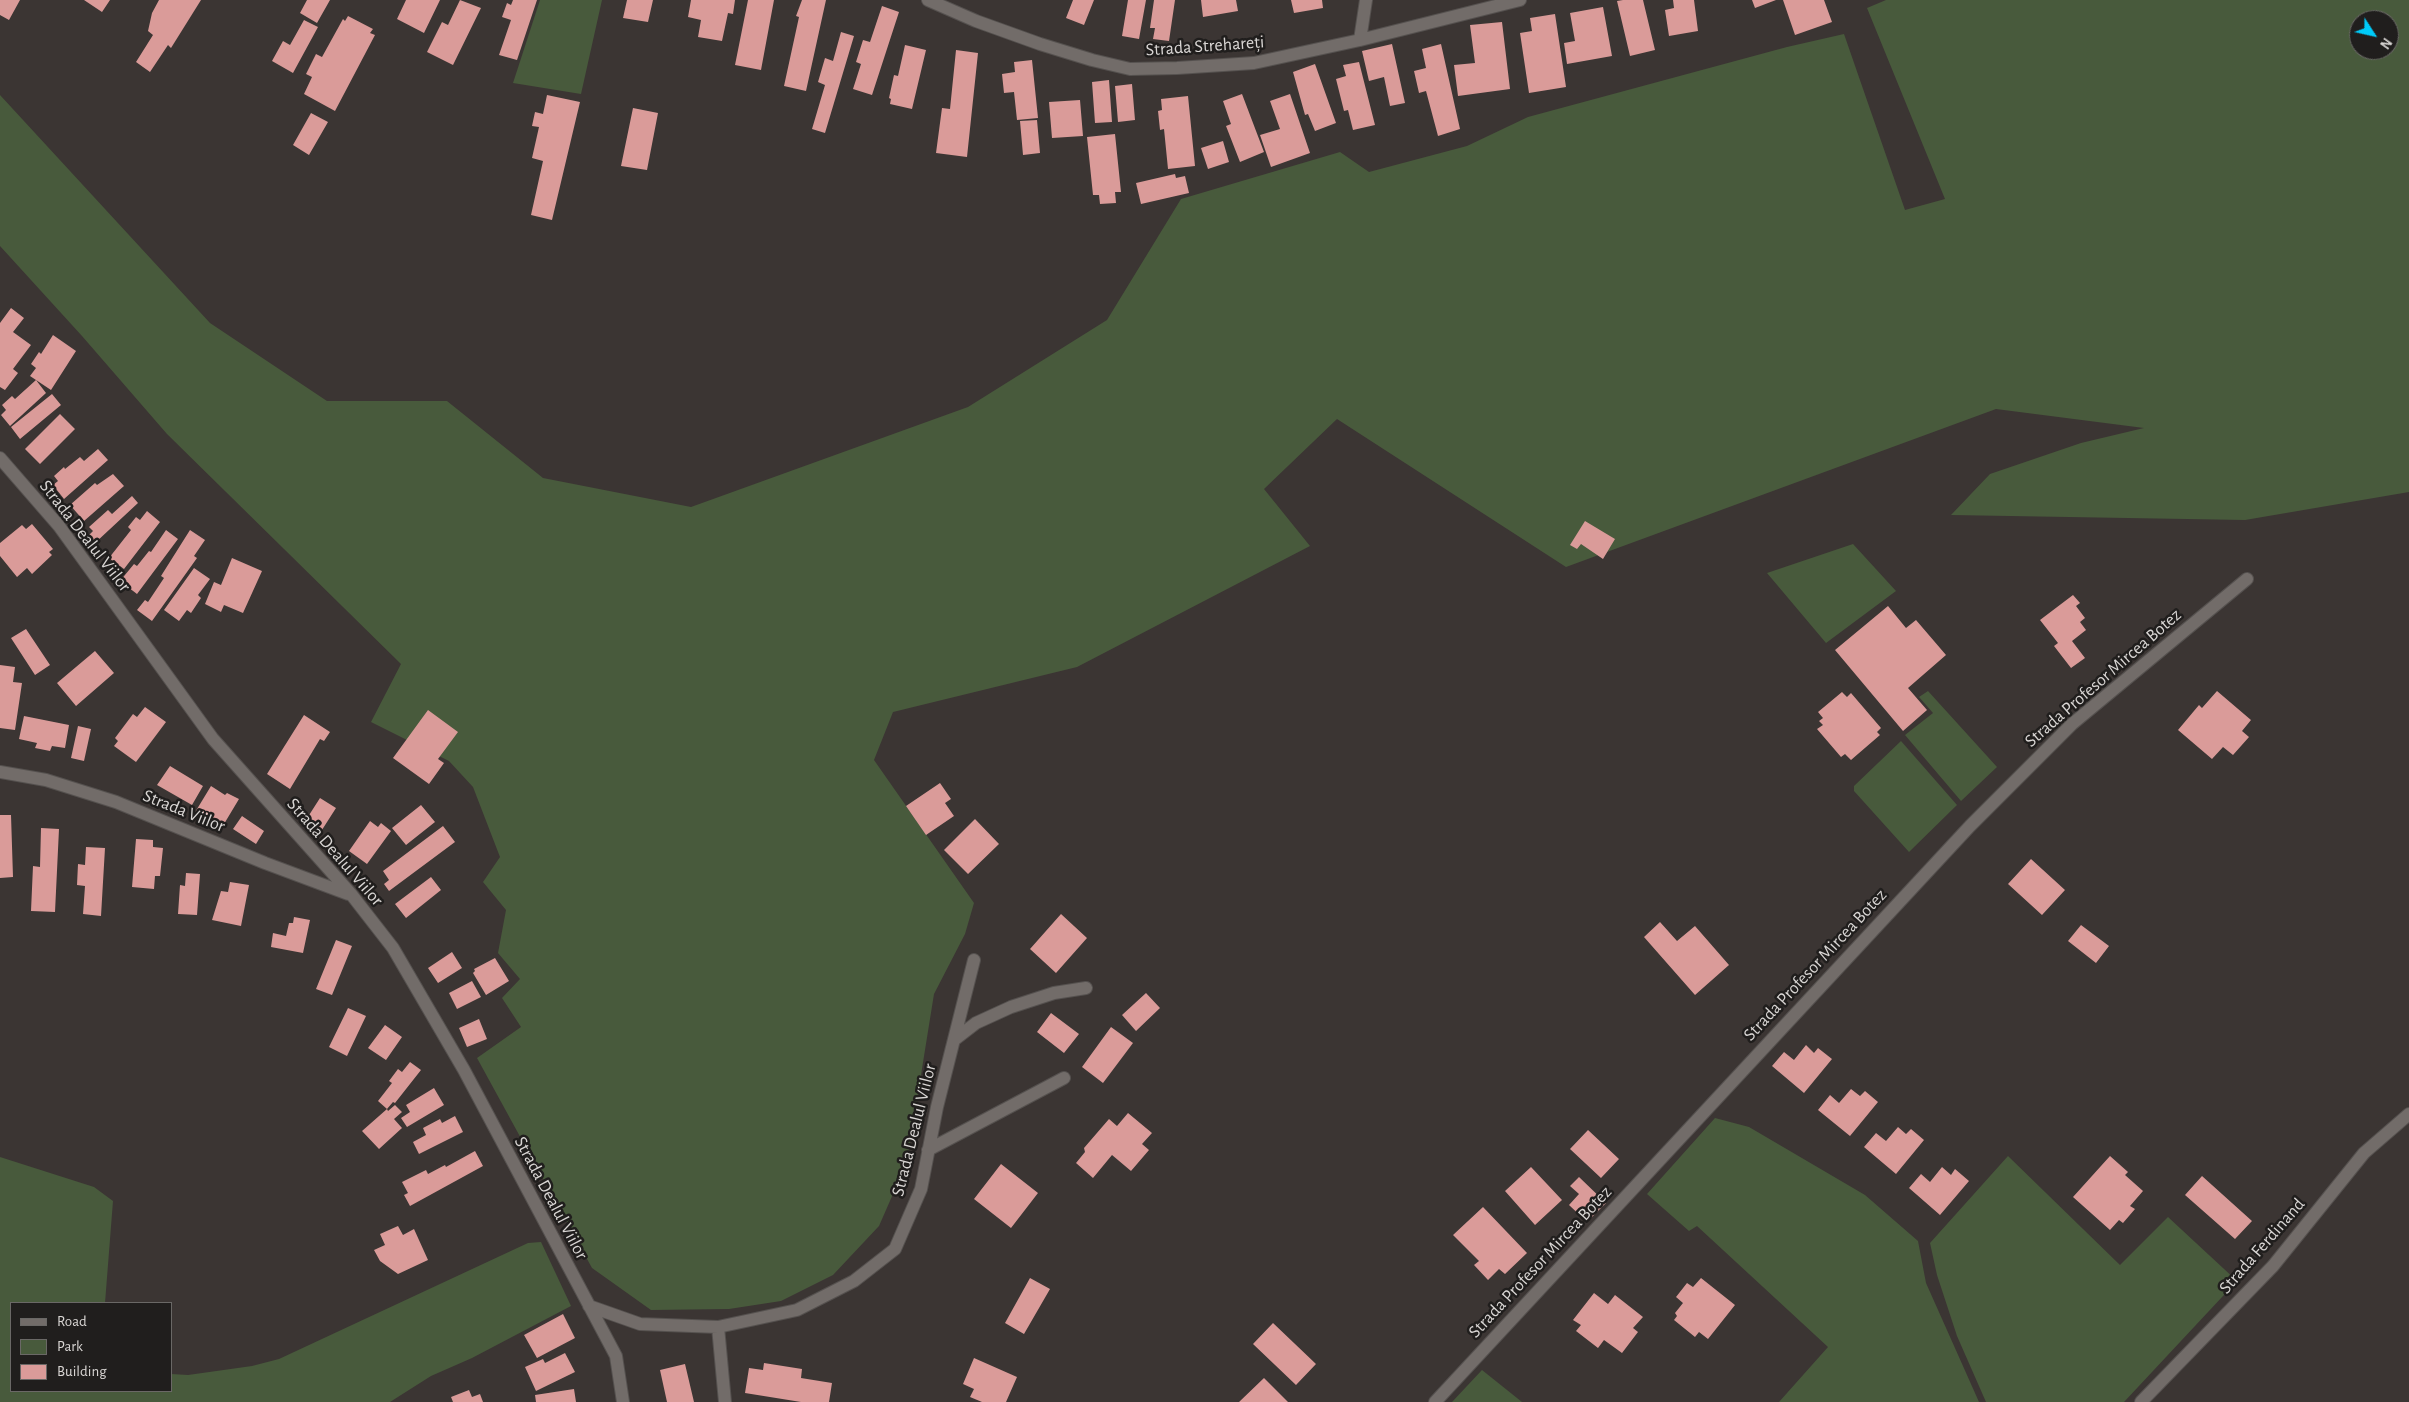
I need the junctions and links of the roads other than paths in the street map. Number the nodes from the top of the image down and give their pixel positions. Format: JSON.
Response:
{"nodes":[{"id":1,"x":928,"y":0,"type":"edge"},
{"id":2,"x":1366,"y":0,"type":"edge"},
{"id":3,"x":1520,"y":0,"type":"edge"},
{"id":4,"x":1360,"y":40,"type":"junction"},
{"id":5,"x":0,"y":458,"type":"edge"},
{"id":6,"x":2247,"y":579,"type":"dead end"},
{"id":7,"x":0,"y":772,"type":"edge"},
{"id":8,"x":351,"y":894,"type":"junction"},
{"id":9,"x":974,"y":960,"type":"dead end"},
{"id":10,"x":1086,"y":988,"type":"dead end"},
{"id":11,"x":954,"y":1040,"type":"junction"},
{"id":12,"x":1064,"y":1078,"type":"dead end"},
{"id":13,"x":2409,"y":1114,"type":"edge"},
{"id":14,"x":928,"y":1150,"type":"junction"},
{"id":15,"x":589,"y":1306,"type":"junction"},
{"id":16,"x":718,"y":1327,"type":"junction"},
{"id":17,"x":623,"y":1402,"type":"edge"},
{"id":18,"x":725,"y":1402,"type":"edge"},
{"id":19,"x":1435,"y":1402,"type":"edge"},
{"id":20,"x":2141,"y":1402,"type":"edge"}],
"edges":[{"from":1,"to":4,"type":"street","name":"Strada Strehareți"},
{"from":2,"to":4,"type":"street"},
{"from":3,"to":4,"type":"street","name":"Strada Strehareți"},
{"from":5,"to":8,"type":"street","name":"Strada Dealul Viilor"},
{"from":6,"to":19,"type":"street","name":"Strada Profesor Mircea Botez"},
{"from":7,"to":8,"type":"street","name":"Strada Viilor"},
{"from":8,"to":15,"type":"street","name":"Strada Dealul Viilor"},
{"from":9,"to":11,"type":"street","name":"Strada Dealul Viilor"},
{"from":10,"to":11,"type":"street"},
{"from":11,"to":14,"type":"street","name":"Strada Dealul Viilor"},
{"from":12,"to":14,"type":"street"},
{"from":13,"to":20,"type":"street","name":"Strada Ferdinand"},
{"from":14,"to":16,"type":"street","name":"Strada Dealul Viilor"},
{"from":15,"to":16,"type":"street","name":"Strada Dealul Viilor"},
{"from":15,"to":17,"type":"street","name":"Strada Dealul Viilor"},
{"from":16,"to":18,"type":"street"}]}
